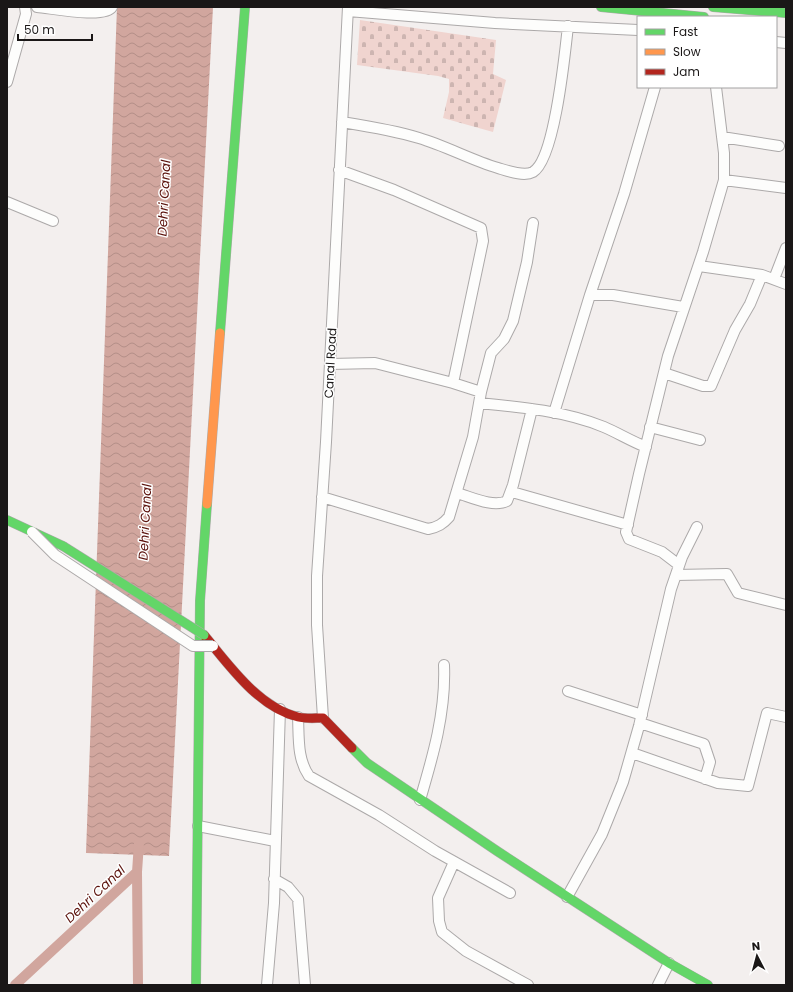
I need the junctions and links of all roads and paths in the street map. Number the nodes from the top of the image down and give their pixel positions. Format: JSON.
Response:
{"nodes":[{"id":1,"x":26,"y":7,"type":"edge"},
{"id":2,"x":37,"y":7,"type":"edge"},
{"id":3,"x":112,"y":7,"type":"edge"},
{"id":4,"x":245,"y":7,"type":"edge"},
{"id":5,"x":601,"y":7,"type":"edge"},
{"id":6,"x":713,"y":7,"type":"edge"},
{"id":7,"x":348,"y":9,"type":"edge"},
{"id":8,"x":786,"y":13,"type":"edge"},
{"id":9,"x":694,"y":16,"type":"edge"},
{"id":10,"x":568,"y":26,"type":"junction"},
{"id":11,"x":637,"y":30,"type":"edge"},
{"id":12,"x":9,"y":66,"type":"edge"},
{"id":13,"x":7,"y":82,"type":"edge"},
{"id":14,"x":655,"y":88,"type":"edge"},
{"id":15,"x":716,"y":88,"type":"edge"},
{"id":16,"x":342,"y":122,"type":"junction"},
{"id":17,"x":722,"y":137,"type":"junction"},
{"id":18,"x":779,"y":146,"type":"dead end"},
{"id":19,"x":339,"y":170,"type":"junction"},
{"id":20,"x":724,"y":180,"type":"junction"},
{"id":21,"x":786,"y":188,"type":"edge"},
{"id":22,"x":7,"y":202,"type":"edge"},
{"id":23,"x":53,"y":221,"type":"dead end"},
{"id":24,"x":533,"y":223,"type":"dead end"},
{"id":25,"x":786,"y":248,"type":"edge"},
{"id":26,"x":699,"y":266,"type":"junction"},
{"id":27,"x":762,"y":275,"type":"junction"},
{"id":28,"x":774,"y":279,"type":"junction"},
{"id":29,"x":786,"y":284,"type":"edge"},
{"id":30,"x":590,"y":295,"type":"junction"},
{"id":31,"x":683,"y":307,"type":"junction"},
{"id":32,"x":330,"y":364,"type":"junction"},
{"id":33,"x":664,"y":373,"type":"junction"},
{"id":34,"x":453,"y":383,"type":"junction"},
{"id":35,"x":481,"y":392,"type":"junction"},
{"id":36,"x":479,"y":402,"type":"junction"},
{"id":37,"x":532,"y":409,"type":"junction"},
{"id":38,"x":554,"y":413,"type":"junction"},
{"id":39,"x":650,"y":427,"type":"junction"},
{"id":40,"x":700,"y":440,"type":"dead end"},
{"id":41,"x":646,"y":447,"type":"junction"},
{"id":42,"x":512,"y":492,"type":"junction"},
{"id":43,"x":457,"y":493,"type":"junction"},
{"id":44,"x":322,"y":497,"type":"junction"},
{"id":45,"x":7,"y":520,"type":"edge"},
{"id":46,"x":628,"y":525,"type":"junction"},
{"id":47,"x":698,"y":527,"type":"dead end"},
{"id":48,"x":32,"y":532,"type":"junction"},
{"id":49,"x":679,"y":565,"type":"junction"},
{"id":50,"x":676,"y":575,"type":"junction"},
{"id":51,"x":786,"y":605,"type":"edge"},
{"id":52,"x":213,"y":646,"type":"junction"},
{"id":53,"x":444,"y":665,"type":"dead end"},
{"id":54,"x":568,"y":691,"type":"dead end"},
{"id":55,"x":280,"y":709,"type":"junction"},
{"id":56,"x":298,"y":717,"type":"junction"},
{"id":57,"x":786,"y":717,"type":"edge"},
{"id":58,"x":323,"y":718,"type":"junction"},
{"id":59,"x":641,"y":719,"type":"junction"},
{"id":60,"x":632,"y":753,"type":"junction"},
{"id":61,"x":705,"y":779,"type":"junction"},
{"id":62,"x":420,"y":800,"type":"junction"},
{"id":63,"x":198,"y":826,"type":"junction"},
{"id":64,"x":275,"y":841,"type":"junction"},
{"id":65,"x":454,"y":862,"type":"junction"},
{"id":66,"x":274,"y":879,"type":"junction"},
{"id":67,"x":510,"y":893,"type":"dead end"},
{"id":68,"x":567,"y":897,"type":"junction"},
{"id":69,"x":669,"y":963,"type":"junction"},
{"id":70,"x":196,"y":985,"type":"edge"},
{"id":71,"x":267,"y":985,"type":"edge"},
{"id":72,"x":305,"y":985,"type":"edge"},
{"id":73,"x":528,"y":985,"type":"edge"},
{"id":74,"x":658,"y":985,"type":"edge"},
{"id":75,"x":708,"y":985,"type":"edge"}],
"edges":[{"from":1,"to":12,"type":"street"},
{"from":2,"to":3,"type":"street"},
{"from":4,"to":63,"type":"main road"},
{"from":5,"to":9,"type":"main road"},
{"from":6,"to":8,"type":"main road"},
{"from":7,"to":10,"type":"street"},
{"from":7,"to":16,"type":"street","name":"Canal Road"},
{"from":10,"to":11,"type":"street"},
{"from":10,"to":16,"type":"street"},
{"from":12,"to":13,"type":"street"},
{"from":14,"to":30,"type":"street"},
{"from":15,"to":17,"type":"street"},
{"from":16,"to":19,"type":"street","name":"Canal Road"},
{"from":17,"to":18,"type":"street"},
{"from":17,"to":20,"type":"street"},
{"from":19,"to":32,"type":"street","name":"Canal Road"},
{"from":19,"to":34,"type":"street"},
{"from":20,"to":21,"type":"street"},
{"from":20,"to":26,"type":"street"},
{"from":22,"to":23,"type":"street"},
{"from":24,"to":35,"type":"street"},
{"from":25,"to":28,"type":"street"},
{"from":26,"to":27,"type":"street"},
{"from":26,"to":31,"type":"street"},
{"from":27,"to":28,"type":"street"},
{"from":27,"to":33,"type":"street"},
{"from":28,"to":29,"type":"street"},
{"from":30,"to":31,"type":"street"},
{"from":30,"to":38,"type":"street"},
{"from":31,"to":33,"type":"street"},
{"from":32,"to":34,"type":"street"},
{"from":32,"to":44,"type":"street","name":"Canal Road"},
{"from":33,"to":39,"type":"street"},
{"from":34,"to":35,"type":"street"},
{"from":35,"to":36,"type":"street"},
{"from":36,"to":37,"type":"street"},
{"from":36,"to":43,"type":"street"},
{"from":37,"to":38,"type":"street"},
{"from":37,"to":42,"type":"street"},
{"from":38,"to":41,"type":"street"},
{"from":39,"to":40,"type":"street"},
{"from":39,"to":41,"type":"street"},
{"from":41,"to":46,"type":"street"},
{"from":42,"to":43,"type":"street"},
{"from":42,"to":46,"type":"street"},
{"from":43,"to":44,"type":"street"},
{"from":44,"to":58,"type":"street","name":"Canal Road"},
{"from":45,"to":48,"type":"main road"},
{"from":46,"to":49,"type":"street"},
{"from":47,"to":49,"type":"street"},
{"from":48,"to":52,"type":"main road","bridge":true},
{"from":48,"to":52,"type":"street","bridge":true},
{"from":49,"to":50,"type":"street"},
{"from":50,"to":51,"type":"street"},
{"from":50,"to":59,"type":"street"},
{"from":52,"to":55,"type":"main road"},
{"from":53,"to":62,"type":"street"},
{"from":54,"to":59,"type":"street"},
{"from":55,"to":56,"type":"main road"},
{"from":55,"to":64,"type":"street"},
{"from":56,"to":58,"type":"main road"},
{"from":56,"to":65,"type":"street"},
{"from":57,"to":61,"type":"street"},
{"from":58,"to":62,"type":"main road"},
{"from":59,"to":60,"type":"street"},
{"from":59,"to":61,"type":"street"},
{"from":60,"to":61,"type":"street"},
{"from":60,"to":68,"type":"street"},
{"from":62,"to":68,"type":"main road"},
{"from":63,"to":64,"type":"street"},
{"from":63,"to":70,"type":"main road"},
{"from":64,"to":66,"type":"street"},
{"from":65,"to":67,"type":"street"},
{"from":65,"to":73,"type":"street"},
{"from":66,"to":71,"type":"street"},
{"from":66,"to":72,"type":"street"},
{"from":68,"to":69,"type":"main road"},
{"from":69,"to":74,"type":"street"},
{"from":69,"to":75,"type":"main road"}]}
